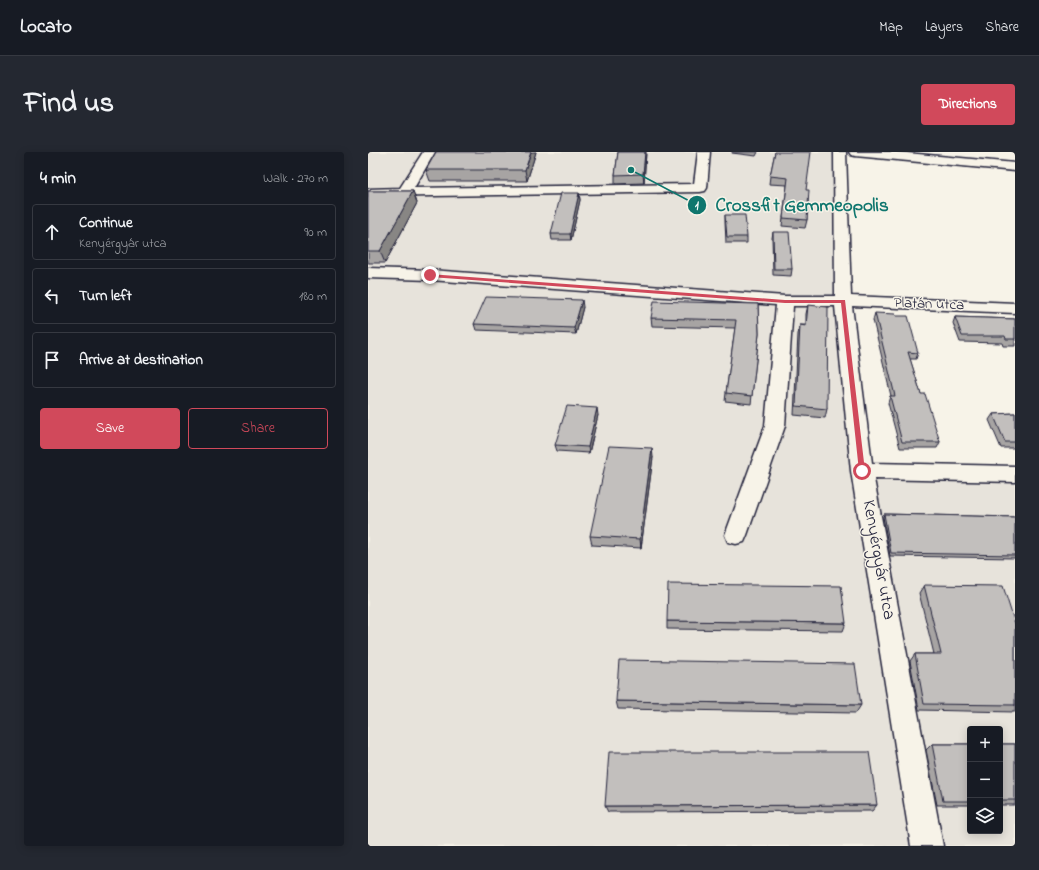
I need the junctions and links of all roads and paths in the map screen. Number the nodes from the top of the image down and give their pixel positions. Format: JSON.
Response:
{"nodes":[{"id":1,"x":429,"y":152,"type":"edge"},
{"id":2,"x":704,"y":152,"type":"edge"},
{"id":3,"x":840,"y":152,"type":"edge"},
{"id":4,"x":855,"y":152,"type":"edge"},
{"id":5,"x":1015,"y":167,"type":"edge"},
{"id":6,"x":405,"y":192,"type":"junction"},
{"id":7,"x":368,"y":193,"type":"edge"},
{"id":8,"x":368,"y":273,"type":"edge"},
{"id":9,"x":785,"y":301,"type":"junction"},
{"id":10,"x":844,"y":301,"type":"junction"},
{"id":11,"x":1015,"y":308,"type":"edge"},
{"id":12,"x":862,"y":471,"type":"junction"},
{"id":13,"x":1015,"y":474,"type":"edge"},
{"id":14,"x":736,"y":535,"type":"dead end"},
{"id":15,"x":928,"y":846,"type":"edge"}],
"edges":[{"from":1,"to":6,"type":"street"},
{"from":2,"to":6,"type":"street"},
{"from":3,"to":10,"type":"street","name":"Kenyérgyár utca"},
{"from":4,"to":5,"type":"street"},
{"from":6,"to":7,"type":"street"},
{"from":8,"to":9,"type":"street","name":"Platán utca"},
{"from":9,"to":10,"type":"street","name":"Platán utca"},
{"from":9,"to":14,"type":"street"},
{"from":10,"to":11,"type":"street","name":"Platán utca"},
{"from":10,"to":12,"type":"street","name":"Kenyérgyár utca"},
{"from":12,"to":13,"type":"street"},
{"from":12,"to":15,"type":"street","name":"Kenyérgyár utca"}]}
